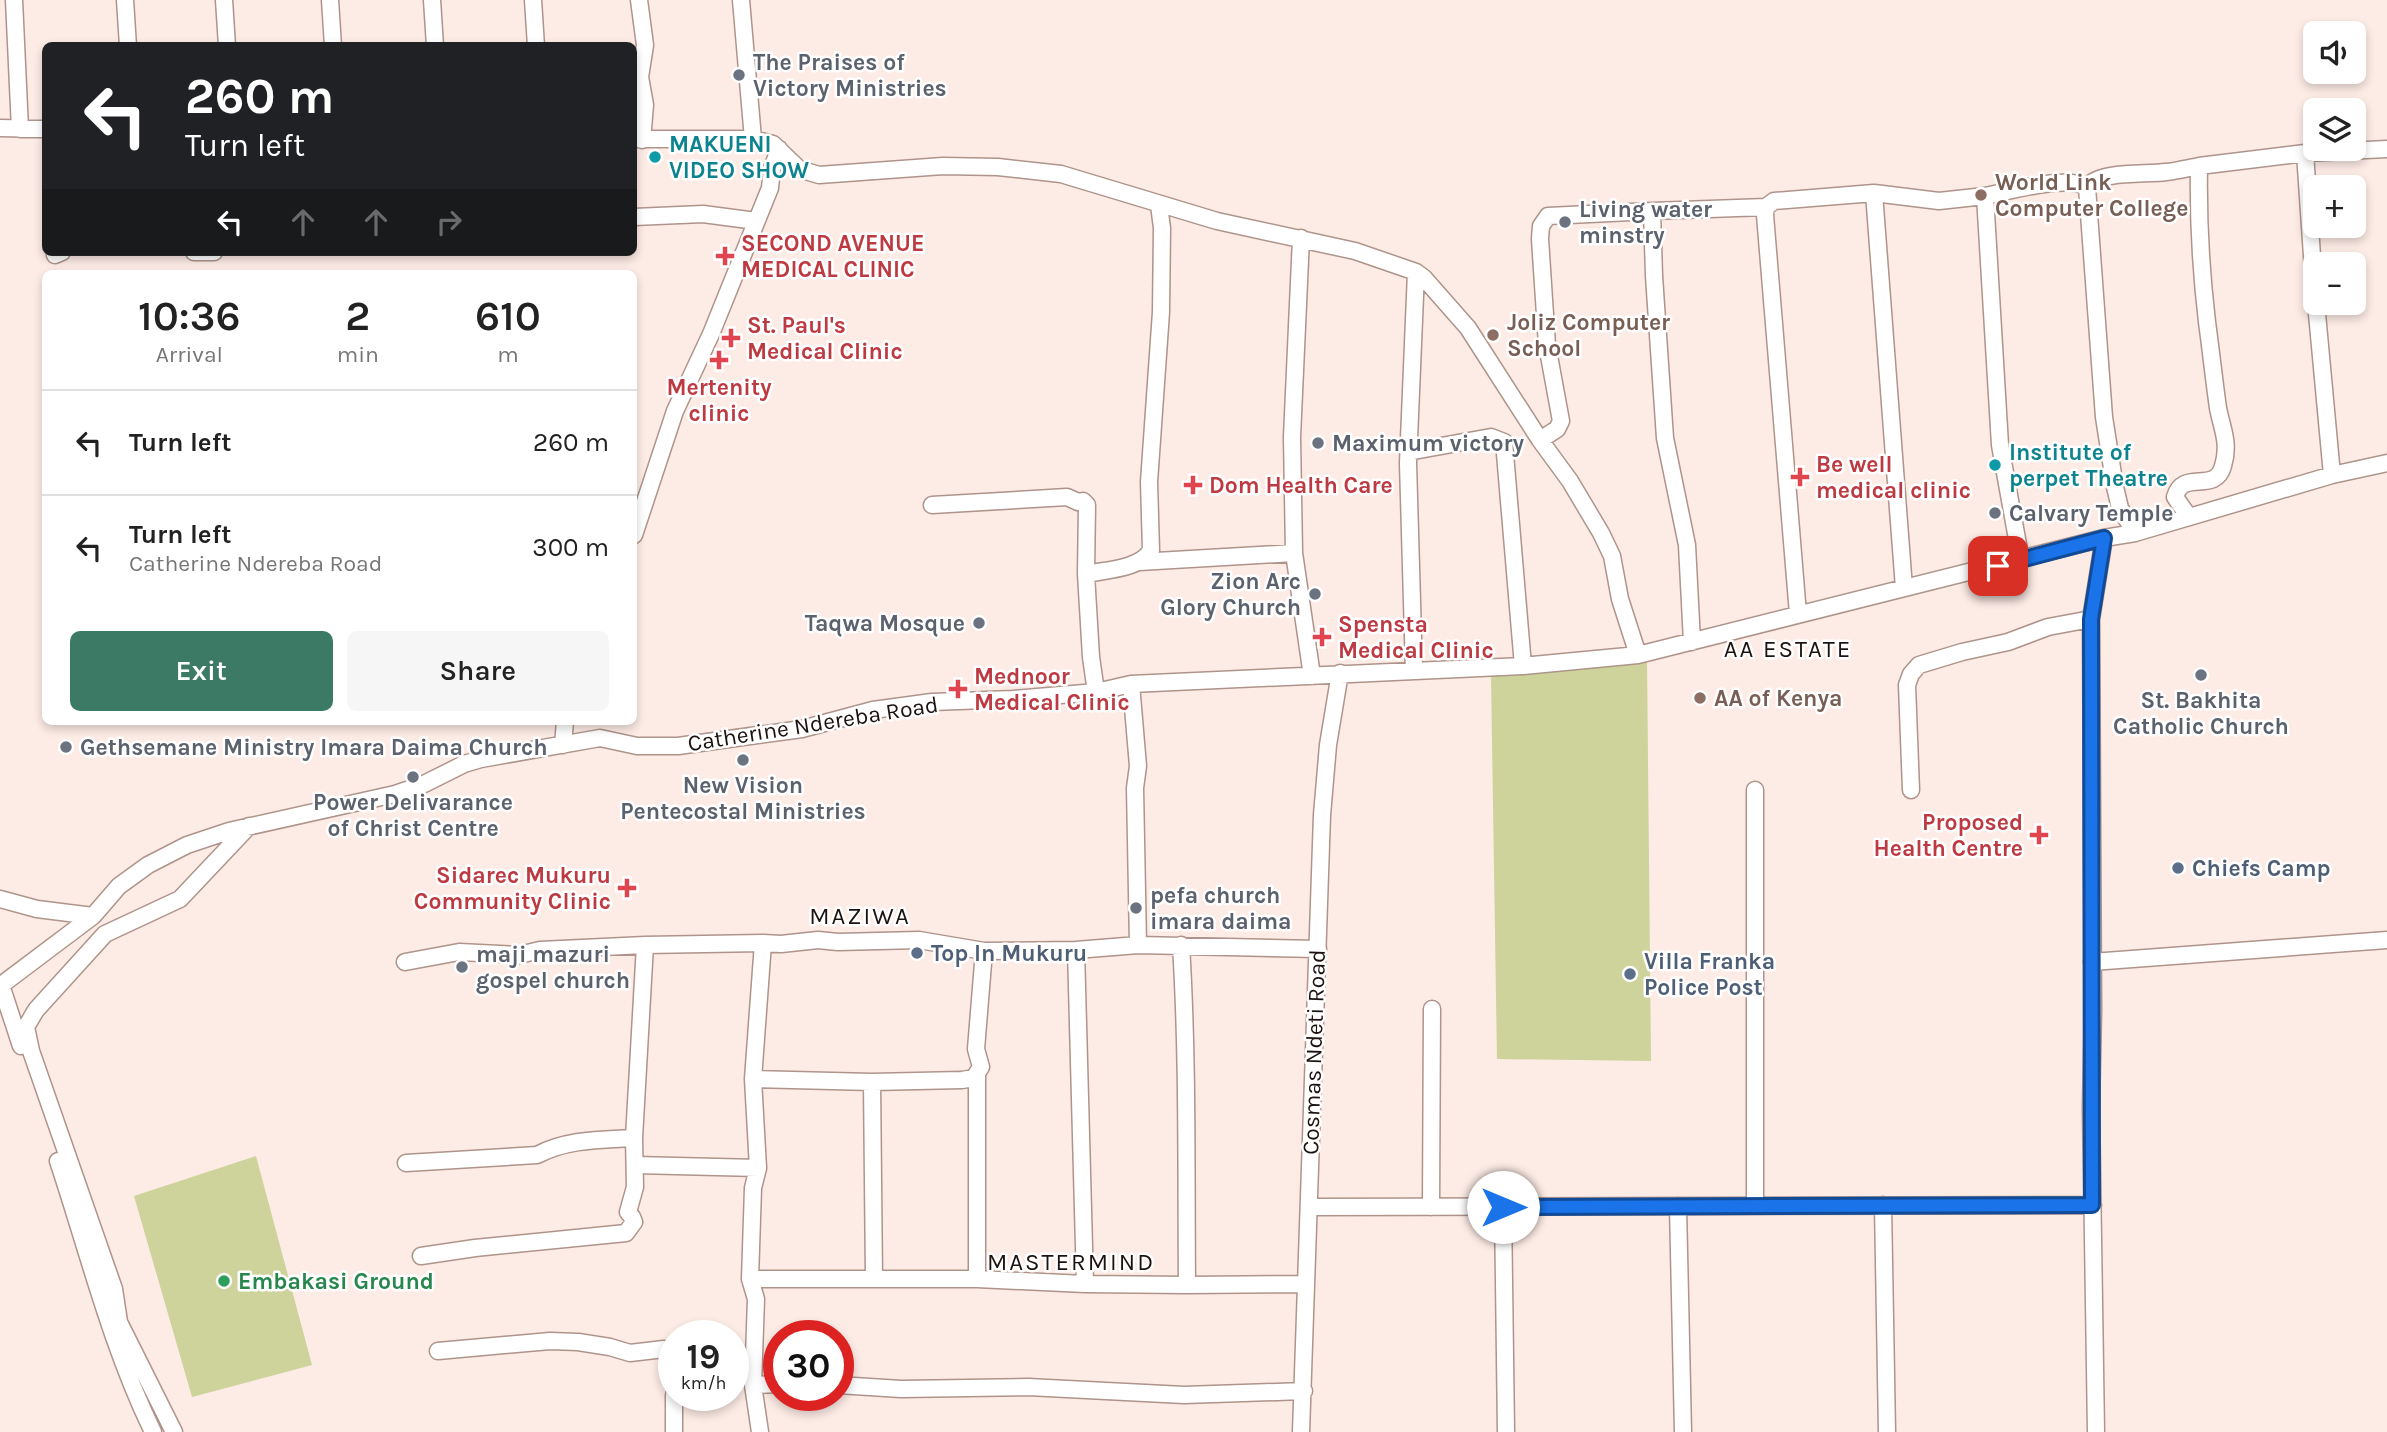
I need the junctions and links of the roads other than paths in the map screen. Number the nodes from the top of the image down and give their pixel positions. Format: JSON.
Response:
{"nodes":[{"id":1,"x":13,"y":0,"type":"edge"},
{"id":2,"x":125,"y":0,"type":"edge"},
{"id":3,"x":224,"y":0,"type":"edge"},
{"id":4,"x":330,"y":0,"type":"edge"},
{"id":5,"x":432,"y":0,"type":"edge"},
{"id":6,"x":533,"y":0,"type":"edge"},
{"id":7,"x":639,"y":0,"type":"edge"},
{"id":8,"x":741,"y":0,"type":"edge"},
{"id":9,"x":128,"y":42,"type":"edge"},
{"id":10,"x":227,"y":42,"type":"edge"},
{"id":11,"x":333,"y":42,"type":"edge"},
{"id":12,"x":435,"y":42,"type":"edge"},
{"id":13,"x":536,"y":42,"type":"edge"},
{"id":14,"x":0,"y":128,"type":"edge"},
{"id":15,"x":20,"y":129,"type":"junction"},
{"id":16,"x":42,"y":129,"type":"edge"},
{"id":17,"x":753,"y":139,"type":"junction"},
{"id":18,"x":638,"y":140,"type":"edge"},
{"id":19,"x":779,"y":149,"type":"junction"},
{"id":20,"x":2387,"y":149,"type":"edge"},
{"id":21,"x":2366,"y":150,"type":"edge"},
{"id":22,"x":2303,"y":153,"type":"edge"},
{"id":23,"x":2306,"y":161,"type":"edge"},
{"id":24,"x":2199,"y":166,"type":"junction"},
{"id":25,"x":2087,"y":187,"type":"junction"},
{"id":26,"x":1874,"y":193,"type":"junction"},
{"id":27,"x":1985,"y":195,"type":"junction"},
{"id":28,"x":1159,"y":205,"type":"junction"},
{"id":29,"x":1766,"y":207,"type":"junction"},
{"id":30,"x":1652,"y":211,"type":"junction"},
{"id":31,"x":637,"y":217,"type":"edge"},
{"id":32,"x":756,"y":221,"type":"junction"},
{"id":33,"x":1301,"y":239,"type":"junction"},
{"id":34,"x":2312,"y":252,"type":"edge"},
{"id":35,"x":1416,"y":272,"type":"junction"},
{"id":36,"x":2316,"y":315,"type":"edge"},
{"id":37,"x":1540,"y":440,"type":"junction"},
{"id":38,"x":1408,"y":452,"type":"junction"},
{"id":39,"x":2387,"y":463,"type":"edge"},
{"id":40,"x":2332,"y":475,"type":"junction"},
{"id":41,"x":932,"y":505,"type":"dead end"},
{"id":42,"x":2189,"y":517,"type":"junction"},
{"id":43,"x":637,"y":526,"type":"edge"},
{"id":44,"x":2135,"y":533,"type":"junction"},
{"id":45,"x":2104,"y":538,"type":"junction"},
{"id":46,"x":1294,"y":553,"type":"junction"},
{"id":47,"x":2021,"y":561,"type":"junction"},
{"id":48,"x":1139,"y":562,"type":"junction"},
{"id":49,"x":1086,"y":574,"type":"junction"},
{"id":50,"x":1904,"y":588,"type":"junction"},
{"id":51,"x":1798,"y":614,"type":"junction"},
{"id":52,"x":2091,"y":619,"type":"junction"},
{"id":53,"x":1692,"y":642,"type":"junction"},
{"id":54,"x":1638,"y":655,"type":"junction"},
{"id":55,"x":1523,"y":667,"type":"junction"},
{"id":56,"x":1414,"y":670,"type":"junction"},
{"id":57,"x":1340,"y":673,"type":"junction"},
{"id":58,"x":1312,"y":676,"type":"junction"},
{"id":59,"x":1130,"y":684,"type":"junction"},
{"id":60,"x":1096,"y":692,"type":"junction"},
{"id":61,"x":565,"y":725,"type":"edge"},
{"id":62,"x":563,"y":746,"type":"junction"},
{"id":63,"x":1755,"y":790,"type":"dead end"},
{"id":64,"x":1911,"y":790,"type":"dead end"},
{"id":65,"x":249,"y":826,"type":"junction"},
{"id":66,"x":0,"y":899,"type":"edge"},
{"id":67,"x":93,"y":916,"type":"junction"},
{"id":68,"x":2387,"y":940,"type":"edge"},
{"id":69,"x":763,"y":943,"type":"junction"},
{"id":70,"x":1138,"y":945,"type":"junction"},
{"id":71,"x":645,"y":946,"type":"junction"},
{"id":72,"x":1181,"y":946,"type":"junction"},
{"id":73,"x":1318,"y":949,"type":"junction"},
{"id":74,"x":1076,"y":950,"type":"junction"},
{"id":75,"x":984,"y":951,"type":"junction"},
{"id":76,"x":405,"y":962,"type":"dead end"},
{"id":77,"x":2092,"y":962,"type":"junction"},
{"id":78,"x":0,"y":986,"type":"edge"},
{"id":79,"x":1432,"y":1009,"type":"dead end"},
{"id":80,"x":977,"y":1073,"type":"junction"},
{"id":81,"x":753,"y":1079,"type":"junction"},
{"id":82,"x":872,"y":1082,"type":"junction"},
{"id":83,"x":634,"y":1138,"type":"junction"},
{"id":84,"x":406,"y":1163,"type":"dead end"},
{"id":85,"x":635,"y":1165,"type":"junction"},
{"id":86,"x":758,"y":1168,"type":"junction"},
{"id":87,"x":1883,"y":1205,"type":"junction"},
{"id":88,"x":2092,"y":1205,"type":"junction"},
{"id":89,"x":1678,"y":1206,"type":"junction"},
{"id":90,"x":1755,"y":1206,"type":"junction"},
{"id":91,"x":1310,"y":1207,"type":"junction"},
{"id":92,"x":1431,"y":1207,"type":"junction"},
{"id":93,"x":1503,"y":1207,"type":"junction"},
{"id":94,"x":421,"y":1256,"type":"dead end"},
{"id":95,"x":750,"y":1279,"type":"junction"},
{"id":96,"x":874,"y":1279,"type":"junction"},
{"id":97,"x":977,"y":1279,"type":"junction"},
{"id":98,"x":1085,"y":1284,"type":"junction"},
{"id":99,"x":1306,"y":1284,"type":"junction"},
{"id":100,"x":1187,"y":1285,"type":"junction"},
{"id":101,"x":658,"y":1350,"type":"edge"},
{"id":102,"x":438,"y":1352,"type":"dead end"},
{"id":103,"x":753,"y":1385,"type":"junction"},
{"id":104,"x":763,"y":1385,"type":"edge"},
{"id":105,"x":854,"y":1386,"type":"edge"},
{"id":106,"x":1304,"y":1391,"type":"junction"},
{"id":107,"x":674,"y":1411,"type":"edge"},
{"id":108,"x":152,"y":1432,"type":"edge"},
{"id":109,"x":174,"y":1432,"type":"edge"},
{"id":110,"x":674,"y":1432,"type":"edge"},
{"id":111,"x":760,"y":1432,"type":"edge"},
{"id":112,"x":1301,"y":1432,"type":"edge"},
{"id":113,"x":1506,"y":1432,"type":"edge"},
{"id":114,"x":1682,"y":1432,"type":"edge"},
{"id":115,"x":1886,"y":1432,"type":"edge"},
{"id":116,"x":2096,"y":1432,"type":"edge"}],
"edges":[{"from":1,"to":15,"type":"street"},
{"from":2,"to":9,"type":"street"},
{"from":3,"to":10,"type":"street"},
{"from":4,"to":11,"type":"street"},
{"from":5,"to":12,"type":"street"},
{"from":6,"to":13,"type":"street"},
{"from":7,"to":18,"type":"street"},
{"from":8,"to":17,"type":"street"},
{"from":14,"to":15,"type":"street"},
{"from":15,"to":16,"type":"street"},
{"from":17,"to":18,"type":"street"},
{"from":17,"to":19,"type":"street"},
{"from":19,"to":28,"type":"street"},
{"from":19,"to":32,"type":"street"},
{"from":20,"to":21,"type":"street"},
{"from":22,"to":24,"type":"street"},
{"from":23,"to":34,"type":"street"},
{"from":24,"to":25,"type":"street"},
{"from":24,"to":42,"type":"street"},
{"from":25,"to":27,"type":"street"},
{"from":25,"to":44,"type":"street"},
{"from":26,"to":27,"type":"street"},
{"from":26,"to":29,"type":"street"},
{"from":26,"to":50,"type":"street"},
{"from":27,"to":47,"type":"street"},
{"from":28,"to":33,"type":"street"},
{"from":28,"to":48,"type":"street"},
{"from":29,"to":30,"type":"street"},
{"from":29,"to":51,"type":"street"},
{"from":30,"to":37,"type":"street"},
{"from":30,"to":53,"type":"street"},
{"from":31,"to":32,"type":"street"},
{"from":32,"to":43,"type":"street"},
{"from":33,"to":35,"type":"street"},
{"from":33,"to":46,"type":"street"},
{"from":35,"to":37,"type":"street"},
{"from":35,"to":38,"type":"street"},
{"from":36,"to":40,"type":"street"},
{"from":37,"to":54,"type":"street"},
{"from":38,"to":55,"type":"street"},
{"from":38,"to":56,"type":"street"},
{"from":39,"to":40,"type":"street","name":"Catherine Ndereba Road"},
{"from":40,"to":42,"type":"street","name":"Catherine Ndereba Road"},
{"from":41,"to":49,"type":"street"},
{"from":42,"to":44,"type":"street","name":"Catherine Ndereba Road"},
{"from":44,"to":45,"type":"street","name":"Catherine Ndereba Road"},
{"from":45,"to":47,"type":"street","name":"Catherine Ndereba Road"},
{"from":45,"to":52,"type":"street"},
{"from":46,"to":48,"type":"street"},
{"from":46,"to":58,"type":"street"},
{"from":47,"to":50,"type":"street","name":"Catherine Ndereba Road"},
{"from":48,"to":49,"type":"street"},
{"from":49,"to":60,"type":"street"},
{"from":50,"to":51,"type":"street","name":"Catherine Ndereba Road"},
{"from":51,"to":53,"type":"street","name":"Catherine Ndereba Road"},
{"from":52,"to":64,"type":"street"},
{"from":52,"to":77,"type":"street"},
{"from":53,"to":54,"type":"street","name":"Catherine Ndereba Road"},
{"from":54,"to":55,"type":"street","name":"Catherine Ndereba Road"},
{"from":55,"to":56,"type":"street","name":"Catherine Ndereba Road"},
{"from":56,"to":57,"type":"street","name":"Catherine Ndereba Road"},
{"from":57,"to":58,"type":"street","name":"Catherine Ndereba Road"},
{"from":57,"to":73,"type":"street","name":"Cosmas Ndeti Road"},
{"from":58,"to":59,"type":"street","name":"Catherine Ndereba Road"},
{"from":59,"to":60,"type":"street","name":"Catherine Ndereba Road"},
{"from":59,"to":70,"type":"street"},
{"from":60,"to":62,"type":"street","name":"Catherine Ndereba Road"},
{"from":61,"to":62,"type":"street"},
{"from":62,"to":65,"type":"street","name":"Catherine Ndereba Road"},
{"from":63,"to":90,"type":"street"},
{"from":65,"to":67,"type":"street","name":"Catherine Ndereba Road"},
{"from":65,"to":109,"type":"street"},
{"from":66,"to":67,"type":"street"},
{"from":67,"to":78,"type":"street","name":"Catherine Ndereba Road"},
{"from":68,"to":77,"type":"street"},
{"from":69,"to":71,"type":"street"},
{"from":69,"to":75,"type":"street"},
{"from":69,"to":81,"type":"street"},
{"from":70,"to":72,"type":"street"},
{"from":70,"to":74,"type":"street"},
{"from":71,"to":76,"type":"street"},
{"from":71,"to":83,"type":"street"},
{"from":72,"to":73,"type":"street"},
{"from":72,"to":100,"type":"street"},
{"from":73,"to":91,"type":"street","name":"Cosmas Ndeti Road"},
{"from":74,"to":75,"type":"street"},
{"from":74,"to":98,"type":"street"},
{"from":75,"to":80,"type":"street"},
{"from":77,"to":88,"type":"street"},
{"from":78,"to":108,"type":"street"},
{"from":79,"to":92,"type":"street"},
{"from":80,"to":82,"type":"street"},
{"from":80,"to":97,"type":"street"},
{"from":81,"to":82,"type":"street"},
{"from":81,"to":86,"type":"street"},
{"from":82,"to":96,"type":"street"},
{"from":83,"to":84,"type":"street"},
{"from":83,"to":85,"type":"street"},
{"from":85,"to":86,"type":"street"},
{"from":85,"to":94,"type":"street"},
{"from":86,"to":95,"type":"street"},
{"from":87,"to":88,"type":"street"},
{"from":87,"to":90,"type":"street"},
{"from":87,"to":115,"type":"street"},
{"from":88,"to":116,"type":"street"},
{"from":89,"to":90,"type":"street"},
{"from":89,"to":93,"type":"street"},
{"from":89,"to":114,"type":"street"},
{"from":91,"to":92,"type":"street"},
{"from":91,"to":99,"type":"street","name":"Cosmas Ndeti Road"},
{"from":92,"to":93,"type":"street"},
{"from":93,"to":113,"type":"street"},
{"from":95,"to":96,"type":"street"},
{"from":95,"to":103,"type":"street"},
{"from":96,"to":97,"type":"street"},
{"from":97,"to":98,"type":"street"},
{"from":98,"to":100,"type":"street"},
{"from":99,"to":100,"type":"street"},
{"from":99,"to":106,"type":"street","name":"Cosmas Ndeti Road"},
{"from":101,"to":102,"type":"street"},
{"from":103,"to":104,"type":"street"},
{"from":103,"to":111,"type":"street"},
{"from":105,"to":106,"type":"street"},
{"from":106,"to":112,"type":"street","name":"Cosmas Ndeti Road"},
{"from":107,"to":110,"type":"street"}]}
